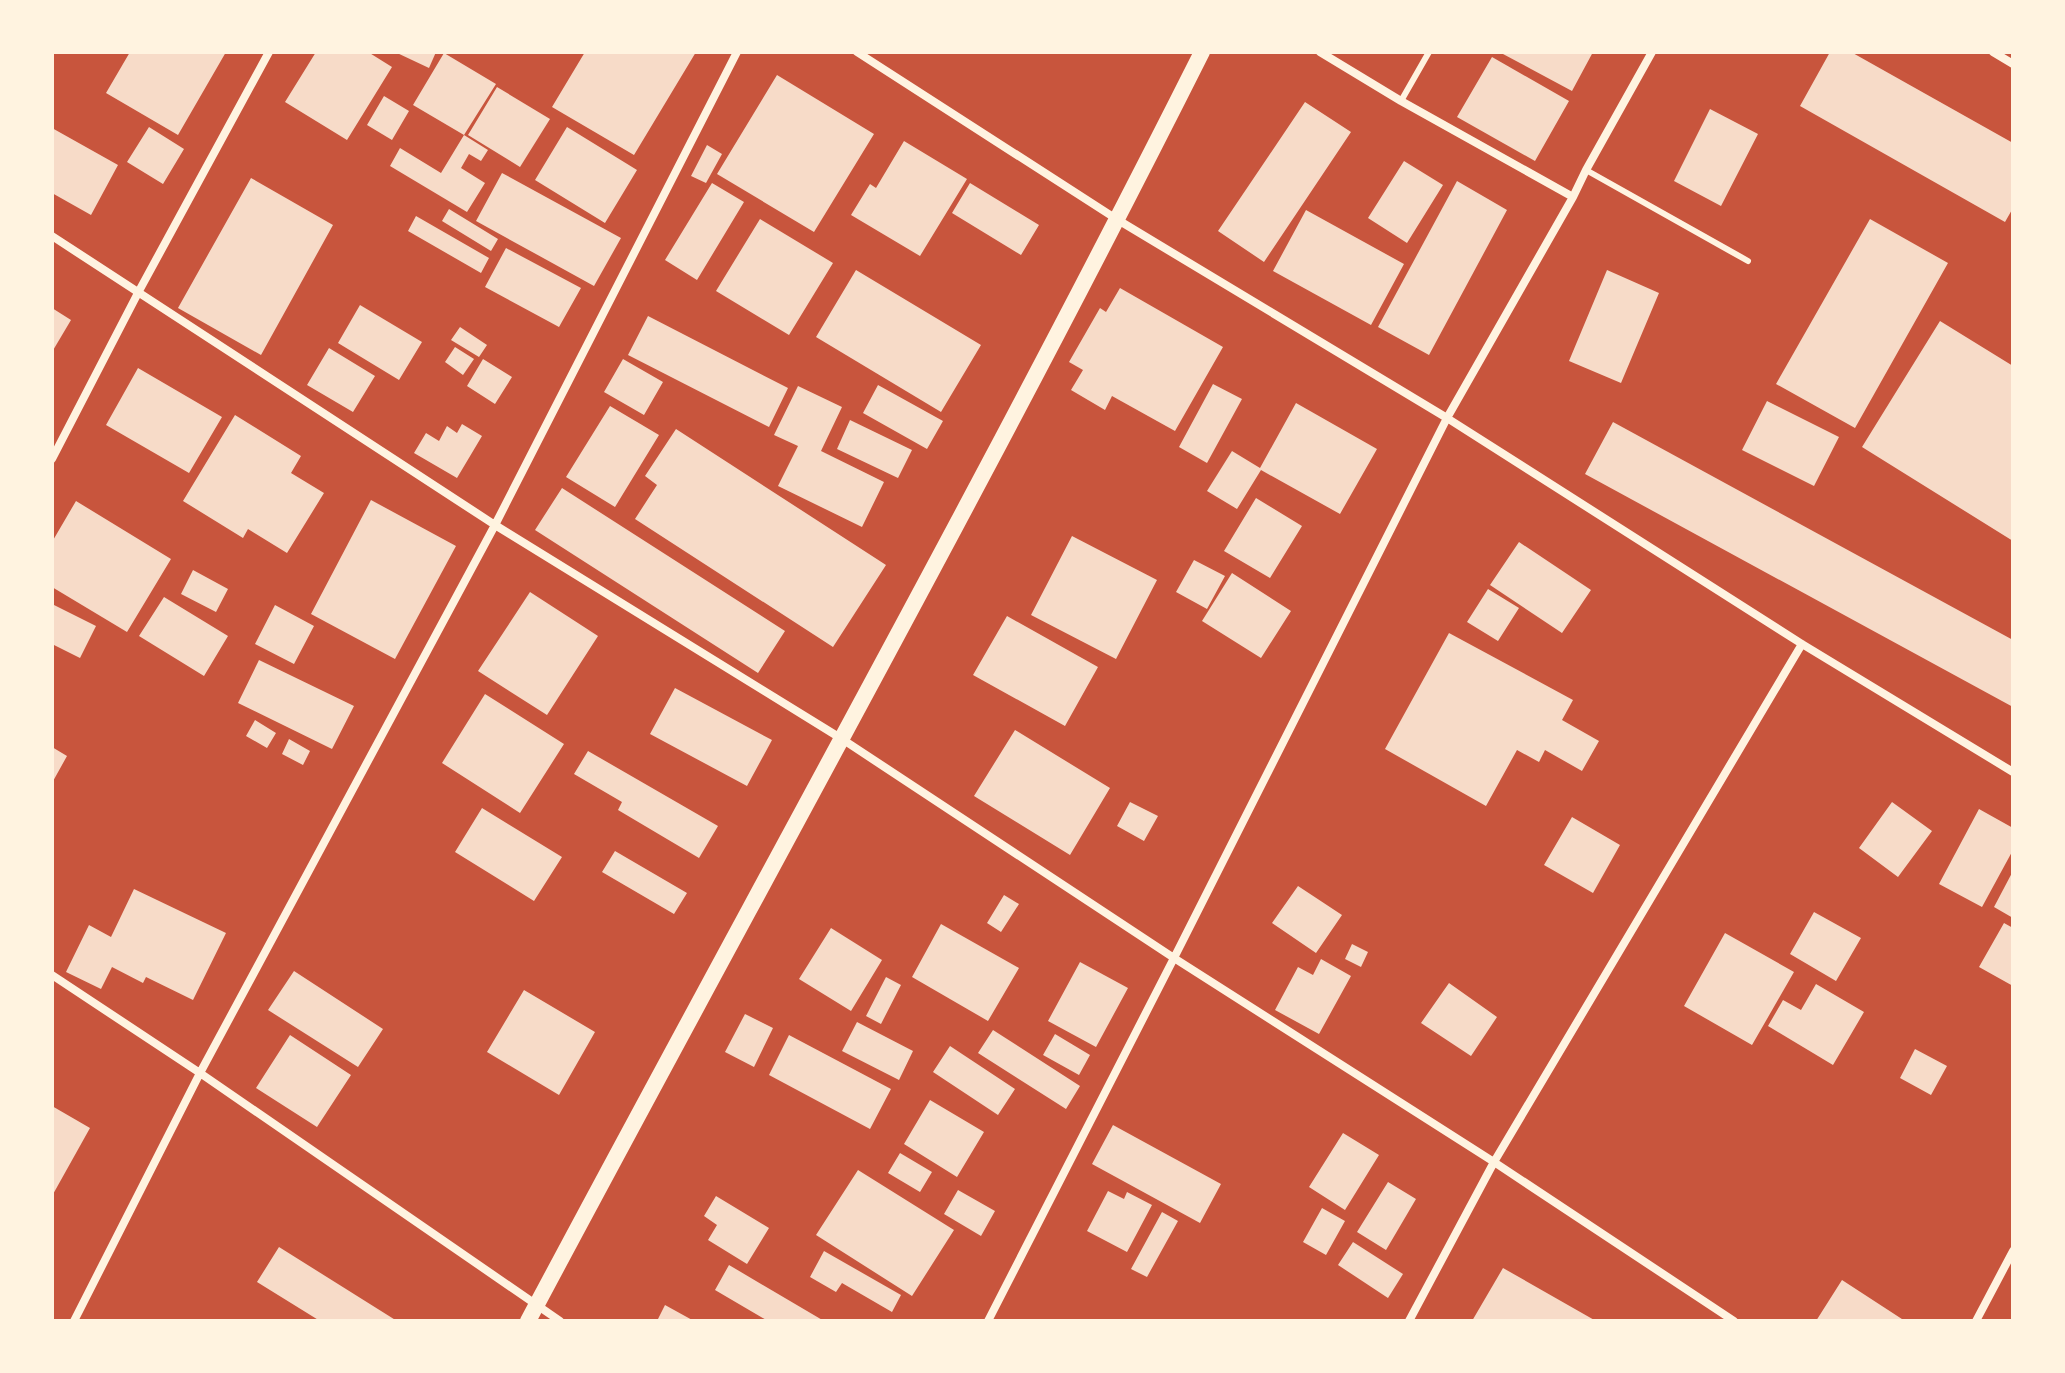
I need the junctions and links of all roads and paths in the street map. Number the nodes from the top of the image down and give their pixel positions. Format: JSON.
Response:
{"nodes":[{"id":1,"x":269,"y":52,"type":"edge"},
{"id":2,"x":737,"y":52,"type":"edge"},
{"id":3,"x":857,"y":52,"type":"edge"},
{"id":4,"x":1202,"y":52,"type":"edge"},
{"id":5,"x":1320,"y":52,"type":"edge"},
{"id":6,"x":1429,"y":52,"type":"edge"},
{"id":7,"x":1652,"y":52,"type":"edge"},
{"id":8,"x":1993,"y":52,"type":"edge"},
{"id":9,"x":2013,"y":64,"type":"edge"},
{"id":10,"x":1401,"y":101,"type":"junction"},
{"id":11,"x":1586,"y":170,"type":"junction"},
{"id":12,"x":1573,"y":197,"type":"junction"},
{"id":13,"x":1118,"y":220,"type":"junction"},
{"id":14,"x":52,"y":236,"type":"edge"},
{"id":15,"x":1748,"y":261,"type":"dead end"},
{"id":16,"x":139,"y":291,"type":"junction"},
{"id":17,"x":1447,"y":418,"type":"junction"},
{"id":18,"x":52,"y":459,"type":"edge"},
{"id":19,"x":495,"y":525,"type":"junction"},
{"id":20,"x":1802,"y":644,"type":"junction"},
{"id":21,"x":842,"y":739,"type":"junction"},
{"id":22,"x":2013,"y":772,"type":"edge"},
{"id":23,"x":1174,"y":958,"type":"junction"},
{"id":24,"x":52,"y":975,"type":"edge"},
{"id":25,"x":200,"y":1073,"type":"junction"},
{"id":26,"x":1494,"y":1162,"type":"junction"},
{"id":27,"x":2013,"y":1251,"type":"edge"},
{"id":28,"x":536,"y":1305,"type":"junction"},
{"id":29,"x":74,"y":1321,"type":"edge"},
{"id":30,"x":528,"y":1321,"type":"edge"},
{"id":31,"x":560,"y":1321,"type":"edge"},
{"id":32,"x":988,"y":1321,"type":"edge"},
{"id":33,"x":1409,"y":1321,"type":"edge"},
{"id":34,"x":1734,"y":1321,"type":"edge"},
{"id":35,"x":1976,"y":1321,"type":"edge"}],
"edges":[{"from":1,"to":16,"type":"street"},
{"from":2,"to":19,"type":"street"},
{"from":3,"to":13,"type":"street"},
{"from":4,"to":13,"type":"main road"},
{"from":5,"to":10,"type":"street"},
{"from":6,"to":10,"type":"lane"},
{"from":7,"to":11,"type":"street"},
{"from":8,"to":9,"type":"street"},
{"from":10,"to":12,"type":"street"},
{"from":11,"to":12,"type":"street"},
{"from":11,"to":15,"type":"lane"},
{"from":12,"to":17,"type":"street"},
{"from":13,"to":17,"type":"street"},
{"from":13,"to":21,"type":"main road"},
{"from":14,"to":16,"type":"street"},
{"from":16,"to":18,"type":"street"},
{"from":16,"to":19,"type":"street"},
{"from":17,"to":20,"type":"street"},
{"from":17,"to":23,"type":"street"},
{"from":19,"to":21,"type":"street"},
{"from":19,"to":25,"type":"street"},
{"from":20,"to":22,"type":"street"},
{"from":20,"to":26,"type":"street"},
{"from":21,"to":23,"type":"street"},
{"from":21,"to":28,"type":"main road"},
{"from":23,"to":26,"type":"street"},
{"from":23,"to":32,"type":"street"},
{"from":24,"to":25,"type":"street"},
{"from":25,"to":28,"type":"street"},
{"from":25,"to":29,"type":"street"},
{"from":26,"to":33,"type":"street"},
{"from":26,"to":34,"type":"street"},
{"from":27,"to":35,"type":"street"},
{"from":28,"to":30,"type":"main road"},
{"from":28,"to":31,"type":"street"}]}
